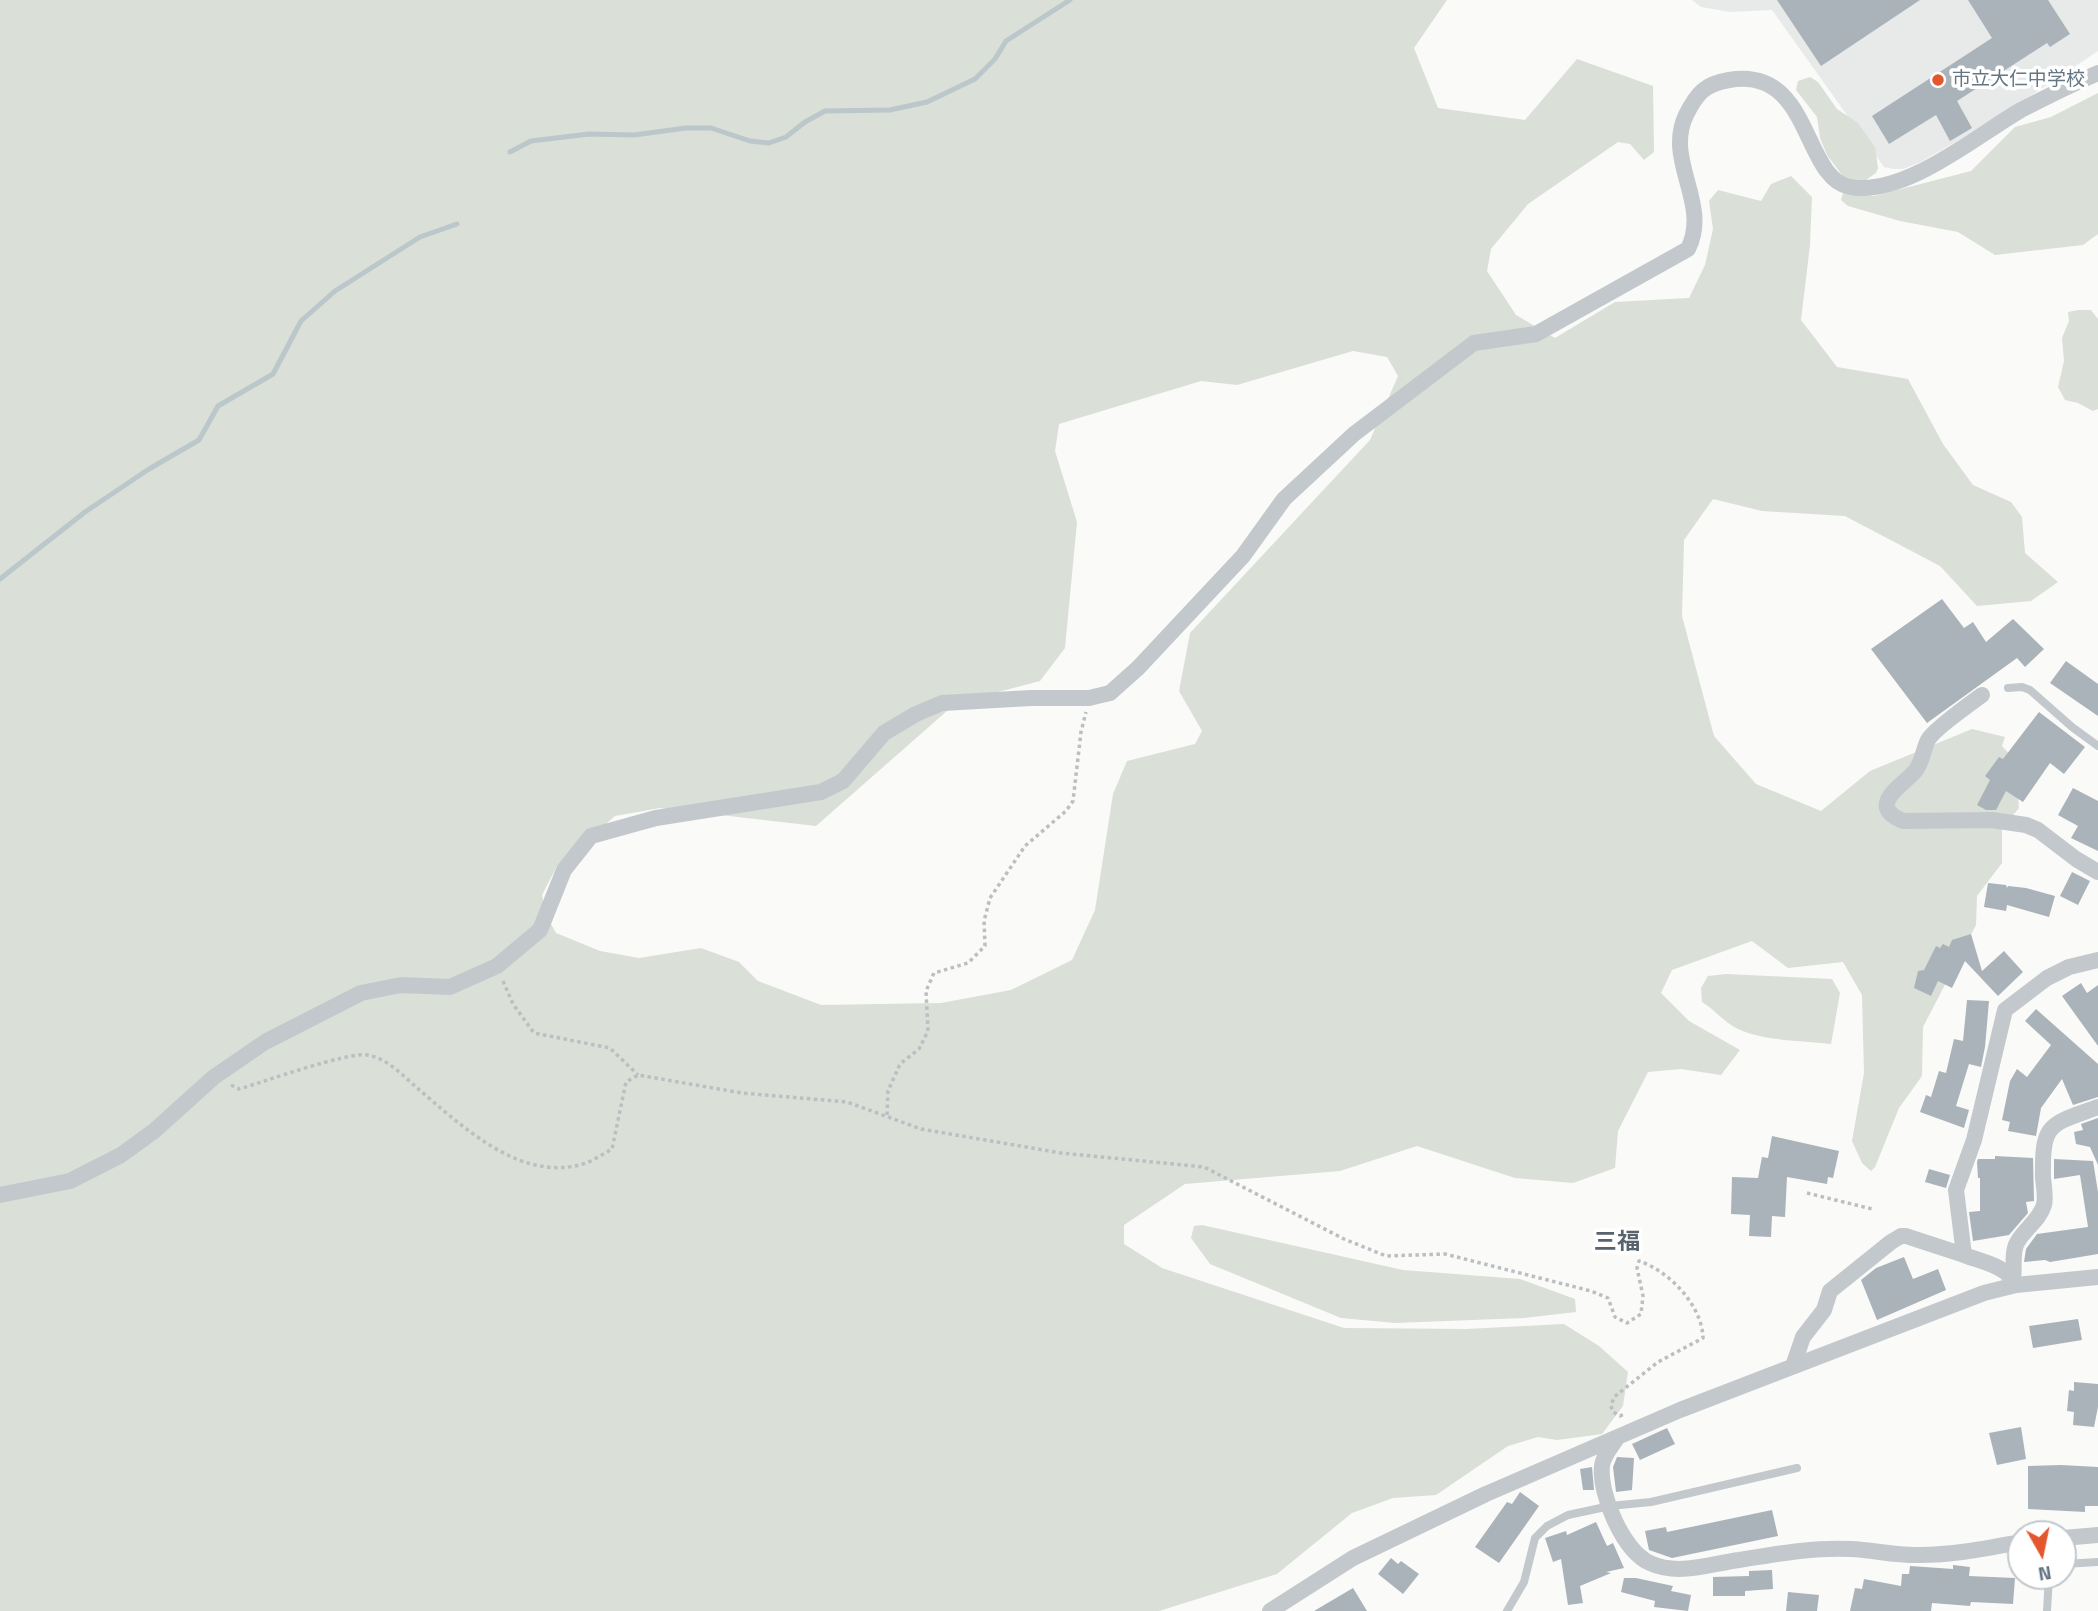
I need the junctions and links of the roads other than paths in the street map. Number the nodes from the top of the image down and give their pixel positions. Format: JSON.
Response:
{"nodes":[{"id":1,"x":2098,"y":73,"type":"edge"},
{"id":2,"x":2008,"y":688,"type":"dead end"},
{"id":3,"x":1982,"y":695,"type":"dead end"},
{"id":4,"x":2098,"y":746,"type":"edge"},
{"id":5,"x":2098,"y":872,"type":"edge"},
{"id":6,"x":2098,"y":960,"type":"edge"},
{"id":7,"x":2098,"y":1107,"type":"edge"},
{"id":8,"x":0,"y":1195,"type":"edge"},
{"id":9,"x":1964,"y":1255,"type":"junction"},
{"id":10,"x":2098,"y":1277,"type":"edge"},
{"id":11,"x":2015,"y":1282,"type":"junction"},
{"id":12,"x":1793,"y":1366,"type":"junction"},
{"id":13,"x":1617,"y":1438,"type":"junction"},
{"id":14,"x":1797,"y":1468,"type":"dead end"},
{"id":15,"x":1609,"y":1506,"type":"junction"},
{"id":16,"x":2098,"y":1535,"type":"edge"},
{"id":17,"x":2077,"y":1537,"type":"edge"},
{"id":18,"x":2007,"y":1545,"type":"edge"},
{"id":19,"x":2098,"y":1562,"type":"edge"},
{"id":20,"x":2077,"y":1563,"type":"edge"},
{"id":21,"x":2048,"y":1590,"type":"edge"},
{"id":22,"x":1270,"y":1611,"type":"edge"},
{"id":23,"x":1507,"y":1611,"type":"edge"},
{"id":24,"x":2047,"y":1611,"type":"edge"}],
"edges":[{"from":1,"to":8,"type":"street"},
{"from":2,"to":4,"type":"lane"},
{"from":3,"to":5,"type":"street"},
{"from":6,"to":9,"type":"street"},
{"from":7,"to":11,"type":"street"},
{"from":9,"to":11,"type":"street"},
{"from":9,"to":12,"type":"street"},
{"from":10,"to":11,"type":"street"},
{"from":11,"to":12,"type":"street"},
{"from":12,"to":13,"type":"street"},
{"from":13,"to":15,"type":"street"},
{"from":13,"to":22,"type":"street"},
{"from":14,"to":15,"type":"lane"},
{"from":15,"to":18,"type":"street"},
{"from":15,"to":23,"type":"lane"},
{"from":16,"to":17,"type":"street"},
{"from":19,"to":20,"type":"lane"},
{"from":21,"to":24,"type":"lane"}]}
